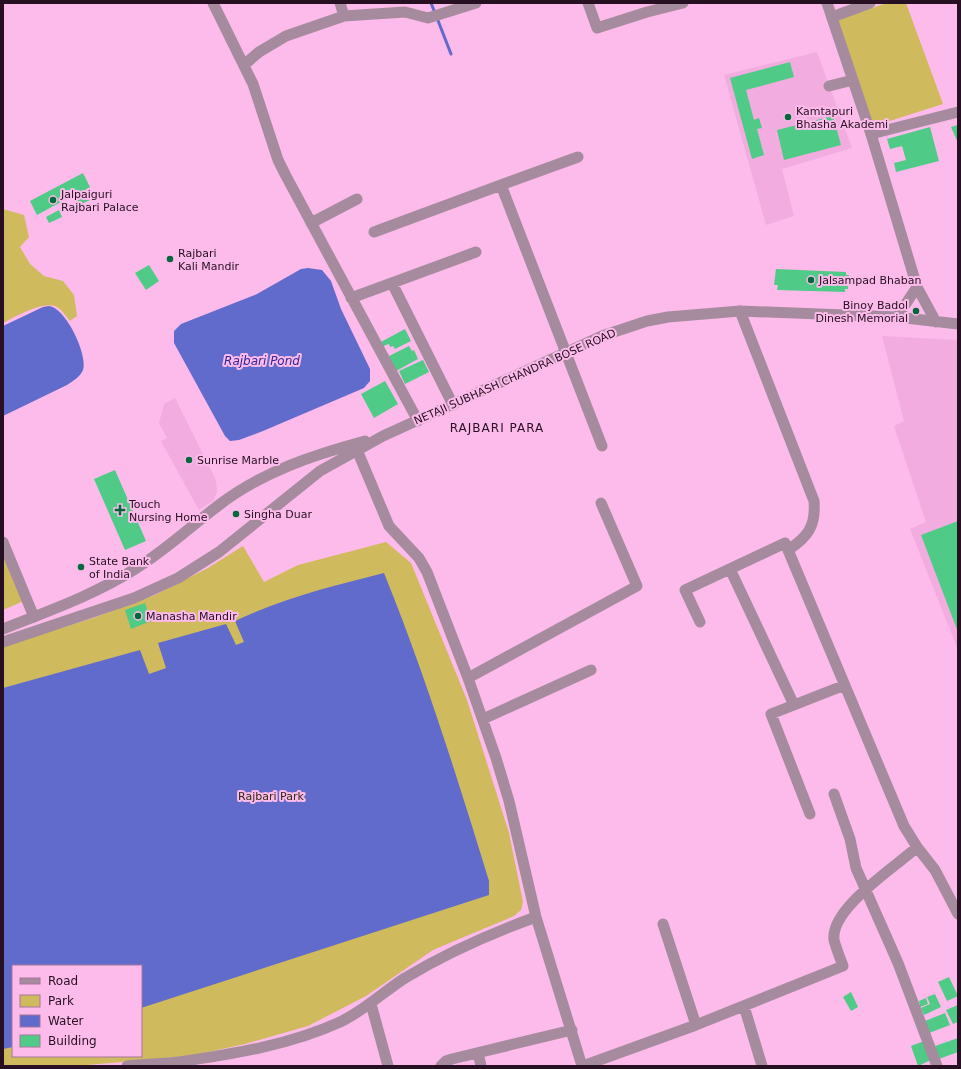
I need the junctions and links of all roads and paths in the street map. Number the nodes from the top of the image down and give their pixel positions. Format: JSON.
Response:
{"nodes":[{"id":1,"x":213,"y":3,"type":"edge"},
{"id":2,"x":340,"y":3,"type":"edge"},
{"id":3,"x":476,"y":3,"type":"edge"},
{"id":4,"x":588,"y":3,"type":"edge"},
{"id":5,"x":683,"y":3,"type":"edge"},
{"id":6,"x":827,"y":3,"type":"edge"},
{"id":7,"x":870,"y":3,"type":"edge"},
{"id":8,"x":646,"y":9,"type":"edge"},
{"id":9,"x":344,"y":16,"type":"junction"},
{"id":10,"x":832,"y":17,"type":"junction"},
{"id":11,"x":244,"y":65,"type":"junction"},
{"id":12,"x":853,"y":80,"type":"junction"},
{"id":13,"x":829,"y":86,"type":"dead end"},
{"id":14,"x":958,"y":112,"type":"edge"},
{"id":15,"x":871,"y":134,"type":"junction"},
{"id":16,"x":578,"y":157,"type":"dead end"},
{"id":17,"x":501,"y":185,"type":"junction"},
{"id":18,"x":357,"y":198,"type":"dead end"},
{"id":19,"x":311,"y":223,"type":"junction"},
{"id":20,"x":374,"y":232,"type":"dead end"},
{"id":21,"x":476,"y":252,"type":"dead end"},
{"id":22,"x":392,"y":283,"type":"junction"},
{"id":23,"x":917,"y":287,"type":"junction"},
{"id":24,"x":351,"y":298,"type":"junction"},
{"id":25,"x":740,"y":311,"type":"junction"},
{"id":26,"x":897,"y":317,"type":"junction"},
{"id":27,"x":936,"y":322,"type":"junction"},
{"id":28,"x":958,"y":324,"type":"edge"},
{"id":29,"x":566,"y":352,"type":"junction"},
{"id":30,"x":453,"y":405,"type":"junction"},
{"id":31,"x":418,"y":421,"type":"junction"},
{"id":32,"x":383,"y":436,"type":"junction"},
{"id":33,"x":602,"y":446,"type":"dead end"},
{"id":34,"x":357,"y":450,"type":"junction"},
{"id":35,"x":601,"y":503,"type":"dead end"},
{"id":36,"x":3,"y":542,"type":"edge"},
{"id":37,"x":788,"y":550,"type":"junction"},
{"id":38,"x":730,"y":569,"type":"junction"},
{"id":39,"x":34,"y":617,"type":"junction"},
{"id":40,"x":700,"y":622,"type":"dead end"},
{"id":41,"x":3,"y":629,"type":"edge"},
{"id":42,"x":3,"y":642,"type":"edge"},
{"id":43,"x":591,"y":670,"type":"dead end"},
{"id":44,"x":468,"y":678,"type":"junction"},
{"id":45,"x":845,"y":685,"type":"junction"},
{"id":46,"x":794,"y":705,"type":"junction"},
{"id":47,"x":483,"y":719,"type":"junction"},
{"id":48,"x":834,"y":794,"type":"dead end"},
{"id":49,"x":810,"y":814,"type":"dead end"},
{"id":50,"x":917,"y":847,"type":"junction"},
{"id":51,"x":864,"y":890,"type":"junction"},
{"id":52,"x":958,"y":914,"type":"edge"},
{"id":53,"x":536,"y":917,"type":"junction"},
{"id":54,"x":663,"y":924,"type":"dead end"},
{"id":55,"x":371,"y":1004,"type":"junction"},
{"id":56,"x":744,"y":1006,"type":"junction"},
{"id":57,"x":696,"y":1025,"type":"junction"},
{"id":58,"x":572,"y":1030,"type":"junction"},
{"id":59,"x":478,"y":1053,"type":"junction"},
{"id":60,"x":162,"y":1064,"type":"edge"},
{"id":61,"x":127,"y":1066,"type":"edge"},
{"id":62,"x":388,"y":1066,"type":"edge"},
{"id":63,"x":441,"y":1066,"type":"edge"},
{"id":64,"x":481,"y":1066,"type":"edge"},
{"id":65,"x":582,"y":1066,"type":"edge"},
{"id":66,"x":762,"y":1066,"type":"edge"},
{"id":67,"x":937,"y":1066,"type":"edge"}],
"edges":[{"from":1,"to":11,"type":"street"},
{"from":2,"to":9,"type":"street"},
{"from":3,"to":9,"type":"street"},
{"from":4,"to":8,"type":"street"},
{"from":5,"to":8,"type":"street"},
{"from":6,"to":10,"type":"street"},
{"from":7,"to":10,"type":"street"},
{"from":9,"to":11,"type":"street"},
{"from":10,"to":12,"type":"street"},
{"from":11,"to":19,"type":"street"},
{"from":12,"to":13,"type":"street"},
{"from":12,"to":15,"type":"street"},
{"from":14,"to":15,"type":"street"},
{"from":15,"to":23,"type":"street"},
{"from":16,"to":17,"type":"street"},
{"from":17,"to":20,"type":"street"},
{"from":17,"to":29,"type":"street"},
{"from":18,"to":19,"type":"street"},
{"from":19,"to":24,"type":"street"},
{"from":21,"to":22,"type":"street"},
{"from":22,"to":24,"type":"street"},
{"from":22,"to":30,"type":"street"},
{"from":23,"to":26,"type":"street"},
{"from":23,"to":27,"type":"street"},
{"from":24,"to":31,"type":"street"},
{"from":25,"to":26,"type":"street","name":"NETAJI SUBHASH CHANDRA BOSE ROAD"},
{"from":25,"to":29,"type":"street","name":"NETAJI SUBHASH CHANDRA BOSE ROAD"},
{"from":25,"to":37,"type":"street"},
{"from":26,"to":27,"type":"street","name":"NETAJI SUBHASH CHANDRA BOSE ROAD"},
{"from":27,"to":28,"type":"street","name":"NETAJI SUBHASH CHANDRA BOSE ROAD"},
{"from":29,"to":30,"type":"street","name":"NETAJI SUBHASH CHANDRA BOSE ROAD"},
{"from":29,"to":33,"type":"street"},
{"from":30,"to":31,"type":"street","name":"NETAJI SUBHASH CHANDRA BOSE ROAD"},
{"from":31,"to":32,"type":"street","name":"NETAJI SUBHASH CHANDRA BOSE ROAD"},
{"from":32,"to":34,"type":"street","name":"NETAJI SUBHASH CHANDRA BOSE ROAD"},
{"from":32,"to":39,"type":"street","name":"NETAJI SUBHASH CHANDRA BOSE ROAD"},
{"from":34,"to":42,"type":"street","name":"NETAJI SUBHASH CHANDRA BOSE ROAD"},
{"from":34,"to":44,"type":"street"},
{"from":35,"to":44,"type":"street"},
{"from":36,"to":39,"type":"street"},
{"from":37,"to":38,"type":"street"},
{"from":37,"to":45,"type":"street"},
{"from":38,"to":40,"type":"street"},
{"from":38,"to":46,"type":"street"},
{"from":39,"to":41,"type":"street","name":"NETAJI SUBHASH CHANDRA BOSE ROAD"},
{"from":43,"to":47,"type":"street"},
{"from":44,"to":47,"type":"street"},
{"from":45,"to":46,"type":"street"},
{"from":45,"to":50,"type":"street"},
{"from":46,"to":49,"type":"street"},
{"from":47,"to":53,"type":"street"},
{"from":48,"to":51,"type":"street"},
{"from":50,"to":51,"type":"street"},
{"from":50,"to":52,"type":"street"},
{"from":51,"to":56,"type":"street"},
{"from":51,"to":67,"type":"street"},
{"from":53,"to":55,"type":"street"},
{"from":53,"to":58,"type":"street"},
{"from":54,"to":57,"type":"street"},
{"from":55,"to":60,"type":"street"},
{"from":55,"to":62,"type":"street"},
{"from":56,"to":57,"type":"street"},
{"from":56,"to":66,"type":"street"},
{"from":57,"to":65,"type":"street"},
{"from":58,"to":59,"type":"street"},
{"from":58,"to":65,"type":"street"},
{"from":59,"to":63,"type":"street"},
{"from":59,"to":64,"type":"street"},
{"from":60,"to":61,"type":"street"}]}
